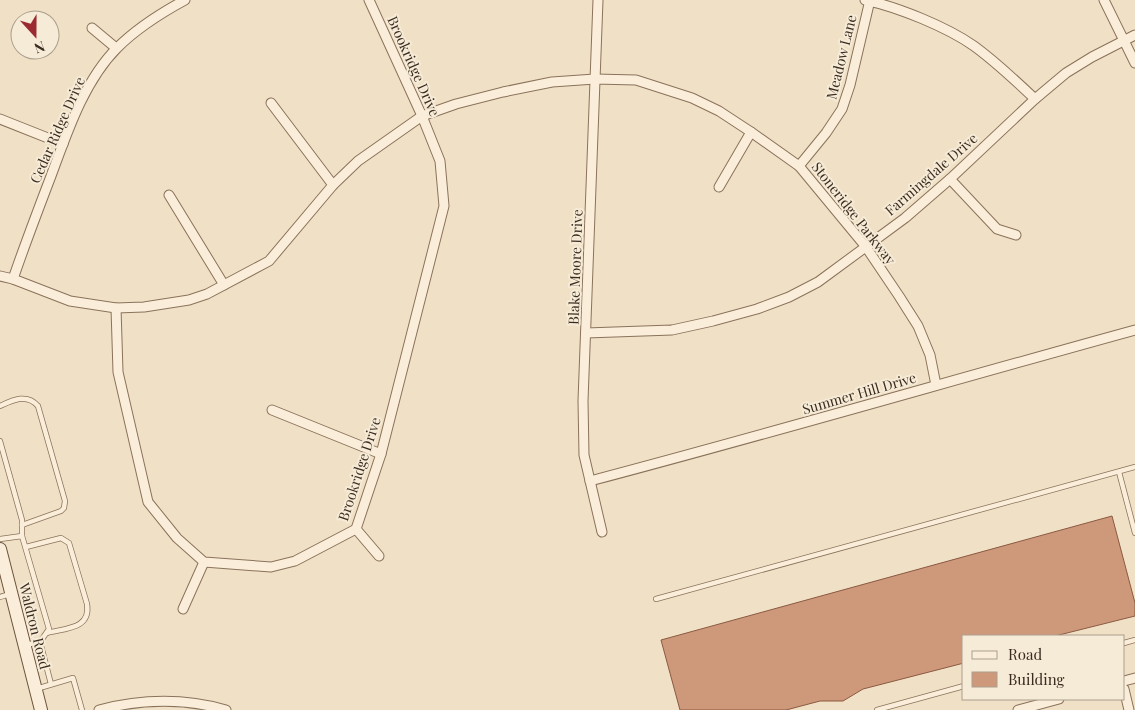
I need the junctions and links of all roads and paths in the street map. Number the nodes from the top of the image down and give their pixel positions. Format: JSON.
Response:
{"nodes":[{"id":1,"x":185,"y":0,"type":"edge"},
{"id":2,"x":369,"y":0,"type":"edge"},
{"id":3,"x":598,"y":0,"type":"edge"},
{"id":4,"x":868,"y":0,"type":"edge"},
{"id":5,"x":1104,"y":0,"type":"edge"},
{"id":6,"x":92,"y":28,"type":"dead end"},
{"id":7,"x":1135,"y":35,"type":"edge"},
{"id":8,"x":1124,"y":41,"type":"junction"},
{"id":9,"x":116,"y":48,"type":"junction"},
{"id":10,"x":1135,"y":63,"type":"edge"},
{"id":11,"x":595,"y":78,"type":"junction"},
{"id":12,"x":1035,"y":99,"type":"junction"},
{"id":13,"x":271,"y":102,"type":"dead end"},
{"id":14,"x":422,"y":116,"type":"junction"},
{"id":15,"x":0,"y":119,"type":"edge"},
{"id":16,"x":751,"y":132,"type":"junction"},
{"id":17,"x":63,"y":144,"type":"junction"},
{"id":18,"x":799,"y":166,"type":"junction"},
{"id":19,"x":950,"y":179,"type":"junction"},
{"id":20,"x":333,"y":185,"type":"junction"},
{"id":21,"x":719,"y":187,"type":"dead end"},
{"id":22,"x":170,"y":194,"type":"dead end"},
{"id":23,"x":1016,"y":235,"type":"dead end"},
{"id":24,"x":866,"y":247,"type":"junction"},
{"id":25,"x":0,"y":276,"type":"edge"},
{"id":26,"x":13,"y":280,"type":"junction"},
{"id":27,"x":224,"y":286,"type":"junction"},
{"id":28,"x":116,"y":308,"type":"junction"},
{"id":29,"x":1135,"y":330,"type":"edge"},
{"id":30,"x":586,"y":333,"type":"junction"},
{"id":31,"x":936,"y":385,"type":"junction"},
{"id":32,"x":0,"y":406,"type":"edge"},
{"id":33,"x":272,"y":410,"type":"dead end"},
{"id":34,"x":0,"y":441,"type":"edge"},
{"id":35,"x":381,"y":454,"type":"junction"},
{"id":36,"x":1135,"y":467,"type":"edge"},
{"id":37,"x":1118,"y":472,"type":"junction"},
{"id":38,"x":590,"y":481,"type":"junction"},
{"id":39,"x":22,"y":525,"type":"junction"},
{"id":40,"x":356,"y":529,"type":"junction"},
{"id":41,"x":602,"y":532,"type":"dead end"},
{"id":42,"x":1135,"y":533,"type":"edge"},
{"id":43,"x":22,"y":536,"type":"junction"},
{"id":44,"x":0,"y":539,"type":"edge"},
{"id":45,"x":26,"y":547,"type":"junction"},
{"id":46,"x":0,"y":550,"type":"edge"},
{"id":47,"x":379,"y":556,"type":"dead end"},
{"id":48,"x":204,"y":562,"type":"junction"},
{"id":49,"x":6,"y":596,"type":"edge"},
{"id":50,"x":656,"y":599,"type":"dead end"},
{"id":51,"x":184,"y":609,"type":"dead end"},
{"id":52,"x":47,"y":633,"type":"junction"},
{"id":53,"x":40,"y":642,"type":"junction"},
{"id":54,"x":24,"y":646,"type":"junction"},
{"id":55,"x":51,"y":684,"type":"junction"},
{"id":56,"x":962,"y":687,"type":"edge"},
{"id":57,"x":35,"y":689,"type":"junction"},
{"id":58,"x":1125,"y":693,"type":"edge"},
{"id":59,"x":1055,"y":700,"type":"edge"},
{"id":60,"x":41,"y":710,"type":"edge"},
{"id":61,"x":82,"y":710,"type":"edge"},
{"id":62,"x":99,"y":710,"type":"edge"},
{"id":63,"x":226,"y":710,"type":"edge"},
{"id":64,"x":877,"y":710,"type":"edge"},
{"id":65,"x":1018,"y":710,"type":"edge"},
{"id":66,"x":1129,"y":710,"type":"edge"}],
"edges":[{"from":1,"to":9,"type":"street","name":"Cedar Ridge Drive"},
{"from":2,"to":14,"type":"street","name":"Brookridge Drive"},
{"from":3,"to":11,"type":"street","name":"Blake Moore Drive"},
{"from":4,"to":12,"type":"street"},
{"from":4,"to":18,"type":"street","name":"Meadow Lane"},
{"from":5,"to":8,"type":"street"},
{"from":6,"to":9,"type":"street"},
{"from":7,"to":8,"type":"street","name":"Farmingdale Drive"},
{"from":8,"to":10,"type":"street"},
{"from":8,"to":12,"type":"street","name":"Farmingdale Drive"},
{"from":9,"to":17,"type":"street","name":"Cedar Ridge Drive"},
{"from":11,"to":14,"type":"street","name":"Stoneridge Parkway"},
{"from":11,"to":16,"type":"street","name":"Stoneridge Parkway"},
{"from":11,"to":30,"type":"street","name":"Blake Moore Drive"},
{"from":12,"to":19,"type":"street","name":"Farmingdale Drive"},
{"from":13,"to":20,"type":"street"},
{"from":14,"to":20,"type":"street","name":"Stoneridge Parkway"},
{"from":14,"to":35,"type":"street","name":"Brookridge Drive"},
{"from":15,"to":17,"type":"street"},
{"from":16,"to":18,"type":"street","name":"Stoneridge Parkway"},
{"from":16,"to":21,"type":"street"},
{"from":17,"to":26,"type":"street","name":"Cedar Ridge Drive"},
{"from":18,"to":24,"type":"street","name":"Stoneridge Parkway"},
{"from":19,"to":23,"type":"street"},
{"from":19,"to":24,"type":"street","name":"Farmingdale Drive"},
{"from":20,"to":27,"type":"street","name":"Stoneridge Parkway"},
{"from":22,"to":27,"type":"street"},
{"from":24,"to":30,"type":"street","name":"Farmingdale Drive"},
{"from":24,"to":31,"type":"street","name":"Stoneridge Parkway"},
{"from":25,"to":26,"type":"street","name":"Stoneridge Parkway"},
{"from":26,"to":28,"type":"street","name":"Stoneridge Parkway"},
{"from":27,"to":28,"type":"street","name":"Stoneridge Parkway"},
{"from":28,"to":48,"type":"street"},
{"from":29,"to":31,"type":"street","name":"Summer Hill Drive"},
{"from":30,"to":38,"type":"street","name":"Blake Moore Drive"},
{"from":31,"to":38,"type":"street","name":"Summer Hill Drive"},
{"from":32,"to":39,"type":"lane"},
{"from":33,"to":35,"type":"street"},
{"from":34,"to":39,"type":"lane"},
{"from":35,"to":40,"type":"street","name":"Brookridge Drive"},
{"from":36,"to":37,"type":"lane"},
{"from":37,"to":42,"type":"lane"},
{"from":37,"to":50,"type":"lane"},
{"from":38,"to":41,"type":"street","name":"Blake Moore Drive"},
{"from":39,"to":43,"type":"lane"},
{"from":40,"to":47,"type":"street"},
{"from":40,"to":48,"type":"street","name":"Brookridge Drive"},
{"from":43,"to":44,"type":"lane"},
{"from":43,"to":45,"type":"lane"},
{"from":45,"to":52,"type":"lane"},
{"from":45,"to":52,"type":"lane"},
{"from":46,"to":49,"type":"main road","name":"Waldron Road"},
{"from":48,"to":51,"type":"street"},
{"from":49,"to":54,"type":"main road","name":"Waldron Road"},
{"from":52,"to":53,"type":"lane"},
{"from":53,"to":54,"type":"lane"},
{"from":53,"to":55,"type":"lane"},
{"from":54,"to":57,"type":"main road","name":"Waldron Road"},
{"from":55,"to":57,"type":"lane"},
{"from":55,"to":61,"type":"lane"},
{"from":56,"to":64,"type":"lane"},
{"from":57,"to":60,"type":"main road","name":"Waldron Road"},
{"from":58,"to":66,"type":"street"},
{"from":59,"to":65,"type":"street"},
{"from":62,"to":63,"type":"street"}]}
